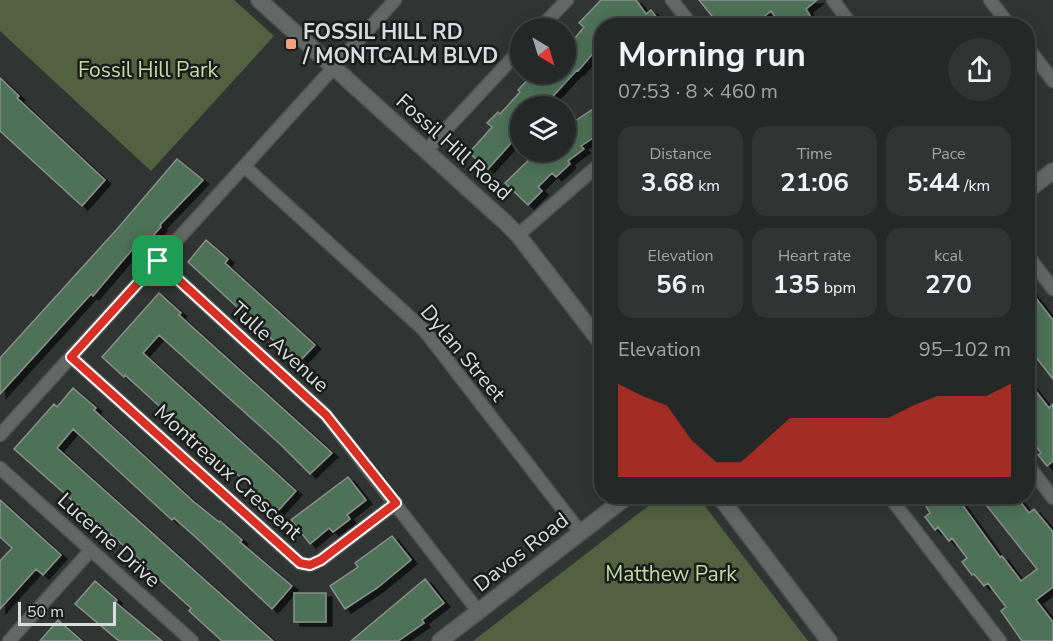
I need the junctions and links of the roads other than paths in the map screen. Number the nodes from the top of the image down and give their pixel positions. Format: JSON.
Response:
{"nodes":[{"id":1,"x":259,"y":0,"type":"edge"},
{"id":2,"x":395,"y":0,"type":"edge"},
{"id":3,"x":567,"y":0,"type":"edge"},
{"id":4,"x":672,"y":0,"type":"edge"},
{"id":5,"x":833,"y":0,"type":"edge"},
{"id":6,"x":990,"y":0,"type":"edge"},
{"id":7,"x":550,"y":18,"type":"edge"},
{"id":8,"x":686,"y":18,"type":"edge"},
{"id":9,"x":846,"y":18,"type":"edge"},
{"id":10,"x":1004,"y":18,"type":"edge"},
{"id":11,"x":1035,"y":57,"type":"edge"},
{"id":12,"x":510,"y":61,"type":"edge"},
{"id":13,"x":333,"y":67,"type":"junction"},
{"id":14,"x":1053,"y":81,"type":"edge"},
{"id":15,"x":426,"y":151,"type":"junction"},
{"id":16,"x":244,"y":166,"type":"junction"},
{"id":17,"x":594,"y":169,"type":"edge"},
{"id":18,"x":1053,"y":171,"type":"edge"},
{"id":19,"x":1035,"y":185,"type":"edge"},
{"id":20,"x":518,"y":235,"type":"junction"},
{"id":21,"x":158,"y":261,"type":"junction"},
{"id":22,"x":1035,"y":265,"type":"edge"},
{"id":23,"x":1053,"y":289,"type":"edge"},
{"id":24,"x":594,"y":334,"type":"edge"},
{"id":25,"x":71,"y":357,"type":"junction"},
{"id":26,"x":0,"y":435,"type":"edge"},
{"id":27,"x":0,"y":468,"type":"edge"},
{"id":28,"x":1035,"y":474,"type":"edge"},
{"id":29,"x":1053,"y":498,"type":"edge"},
{"id":30,"x":396,"y":503,"type":"junction"},
{"id":31,"x":618,"y":504,"type":"edge"},
{"id":32,"x":725,"y":504,"type":"edge"},
{"id":33,"x":895,"y":504,"type":"edge"},
{"id":34,"x":580,"y":533,"type":"junction"},
{"id":35,"x":90,"y":550,"type":"junction"},
{"id":36,"x":478,"y":611,"type":"junction"},
{"id":37,"x":9,"y":641,"type":"edge"},
{"id":38,"x":192,"y":641,"type":"edge"},
{"id":39,"x":440,"y":641,"type":"edge"},
{"id":40,"x":829,"y":641,"type":"edge"},
{"id":41,"x":1000,"y":641,"type":"edge"}],
"edges":[{"from":1,"to":13,"type":"street","name":"Fossil Hill Road"},
{"from":2,"to":13,"type":"street"},
{"from":3,"to":7,"type":"street"},
{"from":4,"to":8,"type":"street"},
{"from":5,"to":9,"type":"street"},
{"from":6,"to":10,"type":"street"},
{"from":11,"to":14,"type":"street"},
{"from":12,"to":15,"type":"street"},
{"from":13,"to":15,"type":"street","name":"Fossil Hill Road"},
{"from":13,"to":16,"type":"street"},
{"from":15,"to":20,"type":"street","name":"Fossil Hill Road"},
{"from":16,"to":21,"type":"street"},
{"from":16,"to":34,"type":"street","name":"Dylan Street"},
{"from":17,"to":20,"type":"street"},
{"from":18,"to":19,"type":"street"},
{"from":20,"to":24,"type":"street","name":"Fossil Hill Road"},
{"from":21,"to":25,"type":"street"},
{"from":21,"to":30,"type":"street","name":"Tulle Avenue"},
{"from":22,"to":23,"type":"street"},
{"from":25,"to":26,"type":"street"},
{"from":25,"to":30,"type":"street","name":"Montreaux Crescent"},
{"from":27,"to":35,"type":"street","name":"Lucerne Drive"},
{"from":28,"to":29,"type":"street"},
{"from":30,"to":36,"type":"street","name":"Tulle Avenue"},
{"from":31,"to":34,"type":"street","name":"Davos Road"},
{"from":32,"to":40,"type":"street"},
{"from":33,"to":41,"type":"street"},
{"from":34,"to":36,"type":"street","name":"Davos Road"},
{"from":35,"to":37,"type":"street"},
{"from":35,"to":38,"type":"street","name":"Lucerne Drive"},
{"from":36,"to":39,"type":"street","name":"Davos Road"}]}
